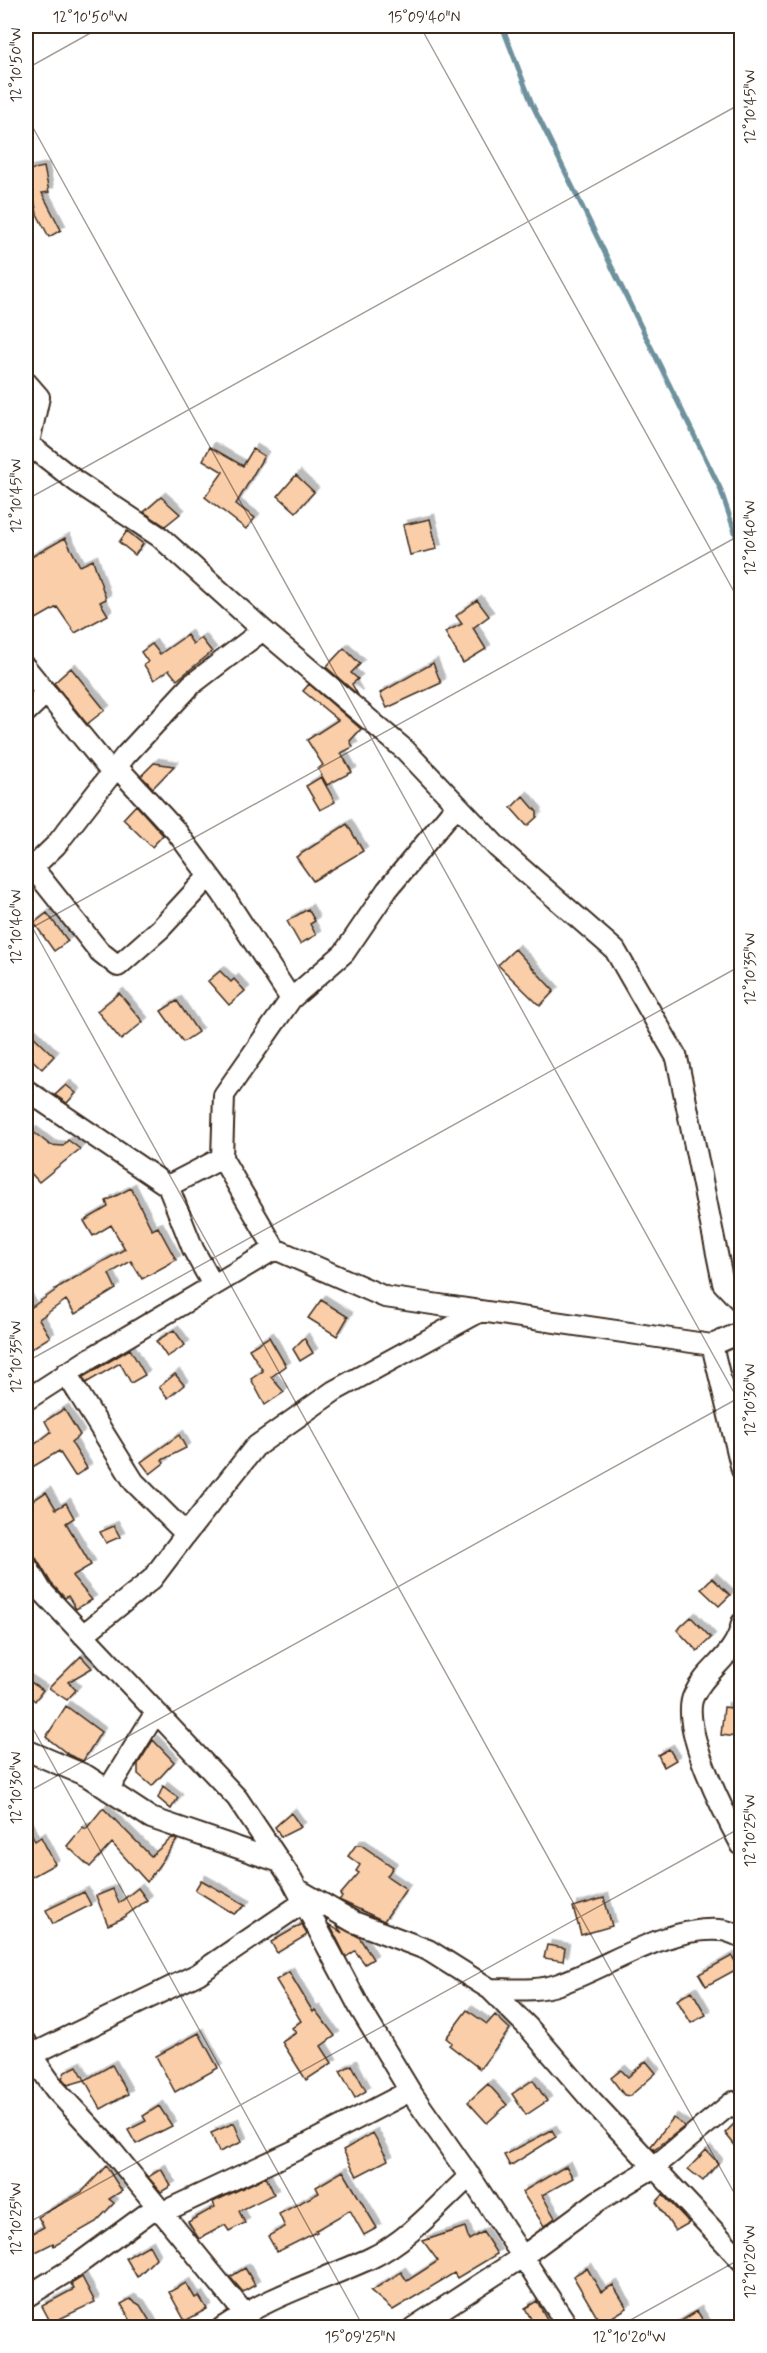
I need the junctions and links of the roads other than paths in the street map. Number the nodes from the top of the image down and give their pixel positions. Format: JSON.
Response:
{"nodes":[{"id":1,"x":26,"y":382,"type":"edge"},
{"id":2,"x":27,"y":448,"type":"edge"},
{"id":3,"x":263,"y":630,"type":"junction"},
{"id":4,"x":26,"y":668,"type":"edge"},
{"id":5,"x":44,"y":694,"type":"junction"},
{"id":6,"x":26,"y":712,"type":"edge"},
{"id":7,"x":114,"y":770,"type":"junction"},
{"id":8,"x":457,"y":805,"type":"junction"},
{"id":9,"x":29,"y":871,"type":"edge"},
{"id":10,"x":209,"y":876,"type":"junction"},
{"id":11,"x":291,"y":999,"type":"junction"},
{"id":12,"x":26,"y":1090,"type":"edge"},
{"id":13,"x":222,"y":1158,"type":"junction"},
{"id":14,"x":168,"y":1186,"type":"junction"},
{"id":15,"x":275,"y":1249,"type":"junction"},
{"id":16,"x":213,"y":1285,"type":"junction"},
{"id":17,"x":741,"y":1303,"type":"edge"},
{"id":18,"x":479,"y":1312,"type":"junction"},
{"id":19,"x":741,"y":1332,"type":"edge"},
{"id":20,"x":712,"y":1345,"type":"junction"},
{"id":21,"x":66,"y":1373,"type":"junction"},
{"id":22,"x":26,"y":1400,"type":"edge"},
{"id":23,"x":741,"y":1470,"type":"edge"},
{"id":24,"x":186,"y":1534,"type":"junction"},
{"id":25,"x":26,"y":1565,"type":"edge"},
{"id":26,"x":741,"y":1623,"type":"edge"},
{"id":27,"x":83,"y":1635,"type":"junction"},
{"id":28,"x":156,"y":1712,"type":"junction"},
{"id":29,"x":26,"y":1750,"type":"edge"},
{"id":30,"x":108,"y":1790,"type":"junction"},
{"id":31,"x":741,"y":1846,"type":"edge"},
{"id":32,"x":280,"y":1862,"type":"junction"},
{"id":33,"x":300,"y":1896,"type":"junction"},
{"id":34,"x":741,"y":1937,"type":"edge"},
{"id":35,"x":490,"y":1989,"type":"junction"},
{"id":36,"x":28,"y":2049,"type":"edge"},
{"id":37,"x":410,"y":2091,"type":"junction"},
{"id":38,"x":741,"y":2112,"type":"edge"},
{"id":39,"x":654,"y":2167,"type":"junction"},
{"id":40,"x":470,"y":2176,"type":"junction"},
{"id":41,"x":159,"y":2210,"type":"junction"},
{"id":42,"x":522,"y":2257,"type":"junction"},
{"id":43,"x":741,"y":2261,"type":"edge"},
{"id":44,"x":26,"y":2297,"type":"edge"},
{"id":45,"x":248,"y":2320,"type":"edge"},
{"id":46,"x":222,"y":2328,"type":"edge"},
{"id":47,"x":413,"y":2328,"type":"edge"},
{"id":48,"x":569,"y":2328,"type":"edge"}],
"edges":[{"from":1,"to":2,"type":"street"},
{"from":2,"to":3,"type":"street"},
{"from":3,"to":7,"type":"street"},
{"from":3,"to":8,"type":"street"},
{"from":4,"to":5,"type":"street"},
{"from":5,"to":6,"type":"street"},
{"from":5,"to":7,"type":"street"},
{"from":7,"to":9,"type":"street"},
{"from":7,"to":10,"type":"street"},
{"from":8,"to":11,"type":"street"},
{"from":8,"to":17,"type":"street"},
{"from":9,"to":10,"type":"street"},
{"from":10,"to":11,"type":"street"},
{"from":11,"to":13,"type":"street"},
{"from":12,"to":14,"type":"street"},
{"from":13,"to":14,"type":"street"},
{"from":13,"to":15,"type":"street"},
{"from":14,"to":16,"type":"street"},
{"from":15,"to":16,"type":"street"},
{"from":15,"to":18,"type":"street"},
{"from":16,"to":21,"type":"street"},
{"from":18,"to":20,"type":"street"},
{"from":18,"to":24,"type":"street"},
{"from":19,"to":20,"type":"street"},
{"from":20,"to":23,"type":"street"},
{"from":21,"to":22,"type":"street"},
{"from":21,"to":24,"type":"street"},
{"from":24,"to":27,"type":"street"},
{"from":25,"to":27,"type":"street"},
{"from":26,"to":31,"type":"street"},
{"from":27,"to":28,"type":"street"},
{"from":28,"to":30,"type":"street"},
{"from":28,"to":32,"type":"street"},
{"from":29,"to":30,"type":"street"},
{"from":30,"to":32,"type":"street"},
{"from":32,"to":33,"type":"street"},
{"from":33,"to":35,"type":"street"},
{"from":33,"to":36,"type":"street"},
{"from":33,"to":37,"type":"street"},
{"from":34,"to":35,"type":"street"},
{"from":35,"to":39,"type":"street"},
{"from":36,"to":41,"type":"street"},
{"from":37,"to":40,"type":"street"},
{"from":37,"to":41,"type":"street"},
{"from":38,"to":39,"type":"street"},
{"from":39,"to":42,"type":"street"},
{"from":39,"to":43,"type":"street"},
{"from":40,"to":42,"type":"street"},
{"from":40,"to":45,"type":"street"},
{"from":41,"to":44,"type":"street"},
{"from":41,"to":45,"type":"street"},
{"from":42,"to":47,"type":"street"},
{"from":42,"to":48,"type":"street"},
{"from":45,"to":46,"type":"street"}]}
